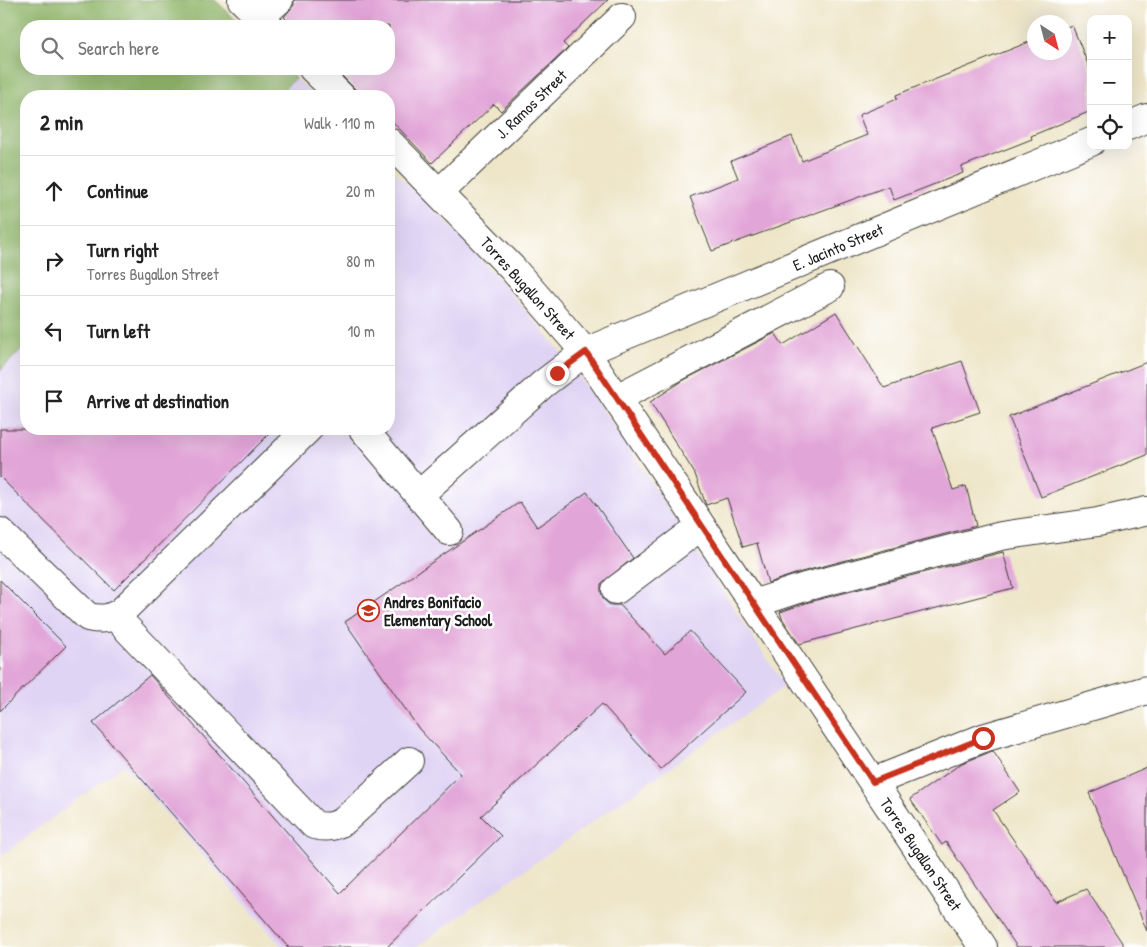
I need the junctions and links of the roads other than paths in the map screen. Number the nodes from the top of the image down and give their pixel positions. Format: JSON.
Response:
{"nodes":[{"id":1,"x":622,"y":17,"type":"dead end"},
{"id":2,"x":319,"y":75,"type":"edge"},
{"id":3,"x":335,"y":90,"type":"edge"},
{"id":4,"x":1147,"y":118,"type":"edge"},
{"id":5,"x":1132,"y":124,"type":"edge"},
{"id":6,"x":1087,"y":144,"type":"edge"},
{"id":7,"x":395,"y":148,"type":"edge"},
{"id":8,"x":440,"y":192,"type":"junction"},
{"id":9,"x":830,"y":288,"type":"dead end"},
{"id":10,"x":586,"y":352,"type":"junction"},
{"id":11,"x":617,"y":398,"type":"junction"},
{"id":12,"x":302,"y":435,"type":"edge"},
{"id":13,"x":368,"y":435,"type":"edge"},
{"id":14,"x":419,"y":496,"type":"junction"},
{"id":15,"x":1147,"y":512,"type":"edge"},
{"id":16,"x":701,"y":526,"type":"junction"},
{"id":17,"x":449,"y":531,"type":"dead end"},
{"id":18,"x":0,"y":532,"type":"edge"},
{"id":19,"x":616,"y":590,"type":"dead end"},
{"id":20,"x":753,"y":604,"type":"junction"},
{"id":21,"x":115,"y":616,"type":"junction"},
{"id":22,"x":1147,"y":690,"type":"edge"},
{"id":23,"x":409,"y":761,"type":"dead end"},
{"id":24,"x":873,"y":782,"type":"junction"},
{"id":25,"x":983,"y":947,"type":"edge"}],
"edges":[{"from":1,"to":8,"type":"street","name":"J. Ramos Street"},
{"from":2,"to":3,"type":"street"},
{"from":4,"to":5,"type":"street"},
{"from":6,"to":10,"type":"street","name":"E. Jacinto Street"},
{"from":7,"to":8,"type":"street","name":"Torres Bugallon Street"},
{"from":8,"to":10,"type":"street","name":"Torres Bugallon Street"},
{"from":9,"to":11,"type":"street"},
{"from":10,"to":11,"type":"street","name":"Torres Bugallon Street"},
{"from":10,"to":14,"type":"street","name":"E. Jacinto Street"},
{"from":11,"to":16,"type":"street","name":"Torres Bugallon Street"},
{"from":12,"to":21,"type":"street"},
{"from":13,"to":14,"type":"street"},
{"from":14,"to":17,"type":"street"},
{"from":15,"to":20,"type":"street"},
{"from":16,"to":19,"type":"street"},
{"from":16,"to":20,"type":"street","name":"Torres Bugallon Street"},
{"from":18,"to":21,"type":"street"},
{"from":20,"to":24,"type":"street","name":"Torres Bugallon Street"},
{"from":21,"to":23,"type":"street"},
{"from":22,"to":24,"type":"street"},
{"from":24,"to":25,"type":"street","name":"Torres Bugallon Street"}]}
